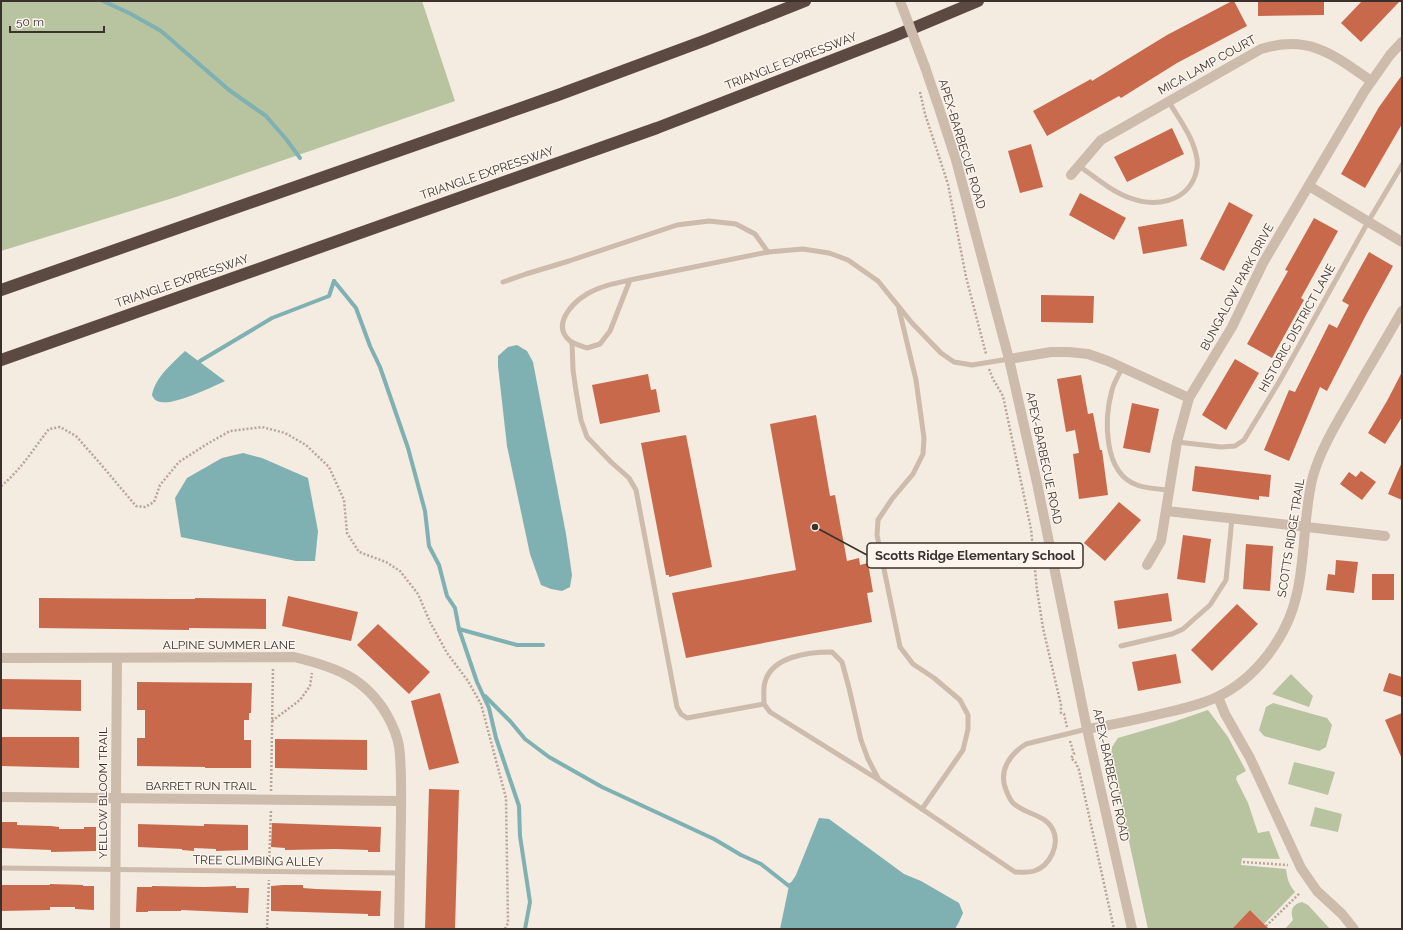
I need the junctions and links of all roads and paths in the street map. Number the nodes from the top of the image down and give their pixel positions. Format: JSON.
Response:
{"nodes":[{"id":1,"x":805,"y":1,"type":"edge"},
{"id":2,"x":900,"y":1,"type":"edge"},
{"id":3,"x":978,"y":1,"type":"edge"},
{"id":4,"x":1402,"y":42,"type":"edge"},
{"id":5,"x":1371,"y":81,"type":"junction"},
{"id":6,"x":920,"y":90,"type":"dead end"},
{"id":7,"x":1169,"y":102,"type":"junction"},
{"id":8,"x":1402,"y":165,"type":"edge"},
{"id":9,"x":1079,"y":166,"type":"junction"},
{"id":10,"x":1071,"y":175,"type":"dead end"},
{"id":11,"x":1309,"y":186,"type":"junction"},
{"id":12,"x":1368,"y":222,"type":"junction"},
{"id":13,"x":1402,"y":242,"type":"edge"},
{"id":14,"x":768,"y":252,"type":"junction"},
{"id":15,"x":630,"y":280,"type":"junction"},
{"id":16,"x":504,"y":282,"type":"dead end"},
{"id":17,"x":1,"y":290,"type":"edge"},
{"id":18,"x":898,"y":306,"type":"junction"},
{"id":19,"x":1402,"y":311,"type":"edge"},
{"id":20,"x":572,"y":342,"type":"junction"},
{"id":21,"x":984,"y":345,"type":"dead end"},
{"id":22,"x":1009,"y":359,"type":"junction"},
{"id":23,"x":1,"y":360,"type":"edge"},
{"id":24,"x":1122,"y":368,"type":"junction"},
{"id":25,"x":990,"y":374,"type":"dead end"},
{"id":26,"x":1189,"y":398,"type":"junction"},
{"id":27,"x":1177,"y":442,"type":"junction"},
{"id":28,"x":1,"y":486,"type":"edge"},
{"id":29,"x":1170,"y":490,"type":"junction"},
{"id":30,"x":1167,"y":511,"type":"junction"},
{"id":31,"x":1232,"y":518,"type":"junction"},
{"id":32,"x":1305,"y":526,"type":"junction"},
{"id":33,"x":1385,"y":536,"type":"dead end"},
{"id":34,"x":1147,"y":565,"type":"dead end"},
{"id":35,"x":1121,"y":646,"type":"dead end"},
{"id":36,"x":1,"y":658,"type":"edge"},
{"id":37,"x":118,"y":658,"type":"junction"},
{"id":38,"x":314,"y":662,"type":"junction"},
{"id":39,"x":1218,"y":697,"type":"junction"},
{"id":40,"x":764,"y":704,"type":"junction"},
{"id":41,"x":1064,"y":714,"type":"dead end"},
{"id":42,"x":272,"y":721,"type":"dead end"},
{"id":43,"x":1087,"y":729,"type":"junction"},
{"id":44,"x":1074,"y":754,"type":"dead end"},
{"id":45,"x":879,"y":780,"type":"junction"},
{"id":46,"x":1,"y":797,"type":"edge"},
{"id":47,"x":116,"y":799,"type":"junction"},
{"id":48,"x":401,"y":801,"type":"junction"},
{"id":49,"x":922,"y":809,"type":"junction"},
{"id":50,"x":1243,"y":862,"type":"dead end"},
{"id":51,"x":1289,"y":865,"type":"dead end"},
{"id":52,"x":1,"y":868,"type":"edge"},
{"id":53,"x":116,"y":870,"type":"junction"},
{"id":54,"x":400,"y":873,"type":"junction"},
{"id":55,"x":1300,"y":893,"type":"dead end"},
{"id":56,"x":1266,"y":926,"type":"dead end"},
{"id":57,"x":115,"y":929,"type":"edge"},
{"id":58,"x":399,"y":929,"type":"edge"},
{"id":59,"x":505,"y":929,"type":"edge"},
{"id":60,"x":1114,"y":929,"type":"edge"},
{"id":61,"x":1132,"y":929,"type":"edge"},
{"id":62,"x":1354,"y":929,"type":"edge"}],
"edges":[{"from":1,"to":17,"type":"highway"},
{"from":2,"to":22,"type":"street","name":"APEX-BARBECUE ROAD","bridge":true},
{"from":3,"to":23,"type":"highway","name":"TRIANGLE EXPRESSWAY"},
{"from":4,"to":5,"type":"street","name":"BUNGALOW PARK DRIVE"},
{"from":5,"to":7,"type":"street","name":"MICA LAMP COURT"},
{"from":5,"to":11,"type":"street","name":"BUNGALOW PARK DRIVE"},
{"from":6,"to":21,"type":"path"},
{"from":7,"to":9,"type":"street","name":"MICA LAMP COURT"},
{"from":7,"to":9,"type":"lane"},
{"from":8,"to":12,"type":"lane","name":"HISTORIC DISTRICT LANE"},
{"from":9,"to":10,"type":"street","name":"MICA LAMP COURT"},
{"from":11,"to":12,"type":"street"},
{"from":11,"to":26,"type":"street","name":"BUNGALOW PARK DRIVE"},
{"from":12,"to":13,"type":"street"},
{"from":12,"to":27,"type":"lane","name":"HISTORIC DISTRICT LANE"},
{"from":14,"to":15,"type":"lane"},
{"from":14,"to":16,"type":"lane"},
{"from":14,"to":18,"type":"lane"},
{"from":15,"to":20,"type":"lane"},
{"from":15,"to":20,"type":"lane"},
{"from":18,"to":22,"type":"lane"},
{"from":18,"to":49,"type":"lane"},
{"from":19,"to":32,"type":"street","name":"SCOTTS RIDGE TRAIL"},
{"from":20,"to":40,"type":"lane"},
{"from":22,"to":24,"type":"street"},
{"from":22,"to":43,"type":"street","name":"APEX-BARBECUE ROAD"},
{"from":24,"to":26,"type":"street"},
{"from":24,"to":29,"type":"lane"},
{"from":25,"to":41,"type":"path"},
{"from":26,"to":27,"type":"street","name":"BUNGALOW PARK DRIVE"},
{"from":27,"to":29,"type":"street","name":"BUNGALOW PARK DRIVE"},
{"from":28,"to":59,"type":"path"},
{"from":29,"to":30,"type":"street","name":"BUNGALOW PARK DRIVE"},
{"from":30,"to":31,"type":"street"},
{"from":30,"to":34,"type":"street","name":"BUNGALOW PARK DRIVE"},
{"from":31,"to":32,"type":"street"},
{"from":31,"to":35,"type":"lane"},
{"from":32,"to":33,"type":"street"},
{"from":32,"to":39,"type":"street","name":"SCOTTS RIDGE TRAIL"},
{"from":36,"to":37,"type":"street","name":"ALPINE SUMMER LANE"},
{"from":37,"to":38,"type":"street","name":"ALPINE SUMMER LANE"},
{"from":37,"to":47,"type":"street","name":"YELLOW BLOOM TRAIL"},
{"from":38,"to":42,"type":"path"},
{"from":38,"to":48,"type":"street","name":"ALPINE SUMMER LANE"},
{"from":39,"to":43,"type":"street","name":"SCOTTS RIDGE TRAIL"},
{"from":39,"to":62,"type":"street"},
{"from":40,"to":45,"type":"lane"},
{"from":40,"to":45,"type":"lane"},
{"from":43,"to":49,"type":"lane"},
{"from":43,"to":61,"type":"street","name":"APEX-BARBECUE ROAD"},
{"from":44,"to":60,"type":"path"},
{"from":45,"to":49,"type":"lane"},
{"from":46,"to":47,"type":"street","name":"BARRET RUN TRAIL"},
{"from":47,"to":48,"type":"street","name":"BARRET RUN TRAIL"},
{"from":47,"to":53,"type":"street","name":"YELLOW BLOOM TRAIL"},
{"from":48,"to":54,"type":"street","name":"ALPINE SUMMER LANE"},
{"from":50,"to":51,"type":"path"},
{"from":52,"to":53,"type":"lane","name":"TREE CLIMBING ALLEY"},
{"from":53,"to":54,"type":"lane","name":"TREE CLIMBING ALLEY"},
{"from":53,"to":57,"type":"street","name":"YELLOW BLOOM TRAIL"},
{"from":54,"to":58,"type":"street","name":"ALPINE SUMMER LANE"},
{"from":55,"to":56,"type":"path"}]}
